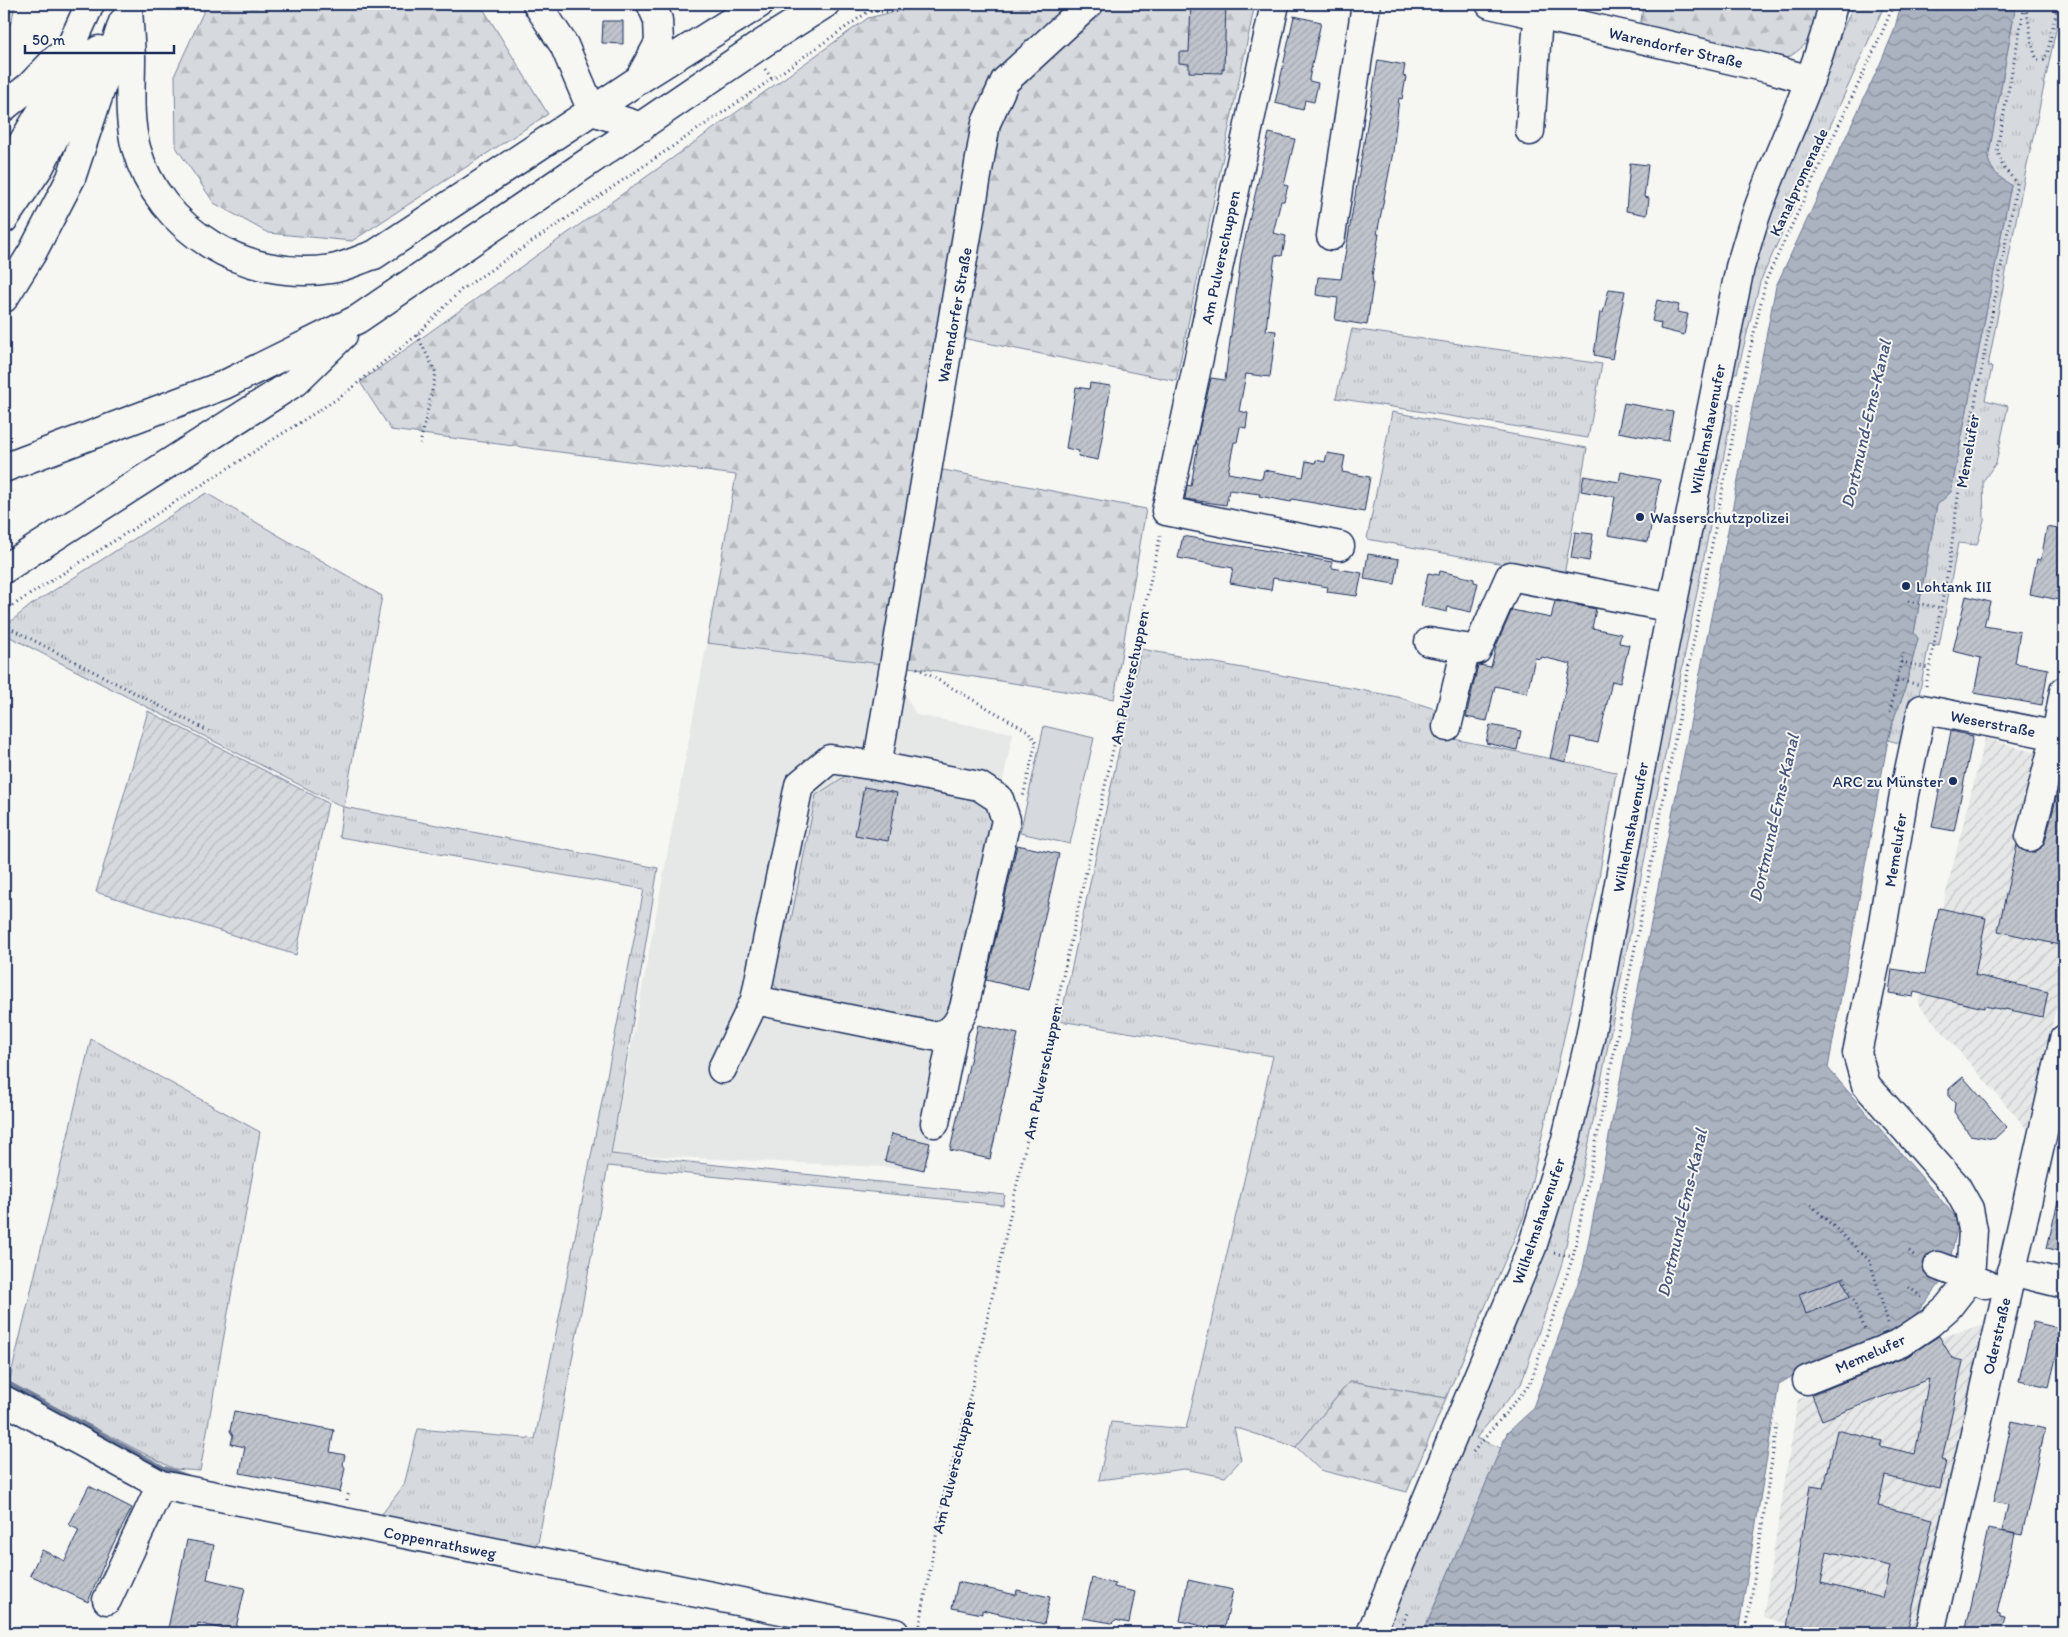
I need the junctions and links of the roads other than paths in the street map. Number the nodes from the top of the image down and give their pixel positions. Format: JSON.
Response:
{"nodes":[{"id":1,"x":537,"y":4,"type":"edge"},
{"id":2,"x":651,"y":4,"type":"edge"},
{"id":3,"x":759,"y":4,"type":"edge"},
{"id":4,"x":769,"y":4,"type":"edge"},
{"id":5,"x":825,"y":4,"type":"edge"},
{"id":6,"x":1088,"y":4,"type":"edge"},
{"id":7,"x":1275,"y":4,"type":"edge"},
{"id":8,"x":1366,"y":4,"type":"edge"},
{"id":9,"x":1490,"y":4,"type":"edge"},
{"id":10,"x":1833,"y":4,"type":"edge"},
{"id":11,"x":89,"y":6,"type":"edge"},
{"id":12,"x":129,"y":6,"type":"edge"},
{"id":13,"x":1540,"y":16,"type":"junction"},
{"id":14,"x":762,"y":43,"type":"junction"},
{"id":15,"x":71,"y":44,"type":"junction"},
{"id":16,"x":640,"y":79,"type":"junction"},
{"id":17,"x":1810,"y":80,"type":"junction"},
{"id":18,"x":4,"y":107,"type":"edge"},
{"id":19,"x":592,"y":111,"type":"junction"},
{"id":20,"x":642,"y":127,"type":"junction"},
{"id":21,"x":1530,"y":132,"type":"dead end"},
{"id":22,"x":4,"y":174,"type":"edge"},
{"id":23,"x":4,"y":218,"type":"edge"},
{"id":24,"x":1331,"y":236,"type":"dead end"},
{"id":25,"x":4,"y":298,"type":"edge"},
{"id":26,"x":358,"y":319,"type":"junction"},
{"id":27,"x":4,"y":468,"type":"edge"},
{"id":28,"x":1340,"y":546,"type":"dead end"},
{"id":29,"x":4,"y":569,"type":"edge"},
{"id":30,"x":1672,"y":608,"type":"junction"},
{"id":31,"x":1429,"y":642,"type":"dead end"},
{"id":32,"x":1466,"y":648,"type":"junction"},
{"id":33,"x":2064,"y":691,"type":"edge"},
{"id":34,"x":1920,"y":697,"type":"joint"},
{"id":35,"x":1447,"y":726,"type":"dead end"},
{"id":36,"x":2060,"y":732,"type":"edge"},
{"id":37,"x":877,"y":766,"type":"junction"},
{"id":38,"x":2030,"y":838,"type":"dead end"},
{"id":39,"x":756,"y":1000,"type":"junction"},
{"id":40,"x":954,"y":1029,"type":"junction"},
{"id":41,"x":2064,"y":1039,"type":"edge"},
{"id":42,"x":722,"y":1069,"type":"dead end"},
{"id":43,"x":935,"y":1124,"type":"dead end"},
{"id":44,"x":1938,"y":1266,"type":"dead end"},
{"id":45,"x":1970,"y":1279,"type":"junction"},
{"id":46,"x":2009,"y":1280,"type":"junction"},
{"id":47,"x":2064,"y":1284,"type":"edge"},
{"id":48,"x":1807,"y":1380,"type":"dead end"},
{"id":49,"x":8,"y":1409,"type":"edge"},
{"id":50,"x":161,"y":1485,"type":"junction"},
{"id":51,"x":107,"y":1600,"type":"dead end"},
{"id":52,"x":895,"y":1633,"type":"edge"},
{"id":53,"x":1371,"y":1633,"type":"edge"},
{"id":54,"x":1930,"y":1633,"type":"edge"}],
"edges":[{"from":1,"to":19,"type":"main road"},
{"from":2,"to":16,"type":"main road"},
{"from":3,"to":16,"type":"main road"},
{"from":4,"to":14,"type":"main road"},
{"from":5,"to":14,"type":"main road"},
{"from":6,"to":37,"type":"main road","name":"Warendorfer Straße"},
{"from":7,"to":28,"type":"main road","name":"Am Pulverschuppen"},
{"from":8,"to":24,"type":"main road"},
{"from":9,"to":13,"type":"main road","name":"Warendorfer Straße"},
{"from":10,"to":17,"type":"main road","name":"Wilhelmshavenufer"},
{"from":11,"to":15,"type":"main road"},
{"from":12,"to":19,"type":"main road"},
{"from":12,"to":23,"type":"main road"},
{"from":12,"to":25,"type":"main road"},
{"from":13,"to":17,"type":"main road","name":"Warendorfer Straße"},
{"from":13,"to":21,"type":"main road"},
{"from":14,"to":20,"type":"main road"},
{"from":15,"to":18,"type":"main road"},
{"from":15,"to":22,"type":"main road"},
{"from":16,"to":19,"type":"main road"},
{"from":17,"to":30,"type":"main road","name":"Wilhelmshavenufer"},
{"from":19,"to":20,"type":"main road"},
{"from":20,"to":26,"type":"main road"},
{"from":26,"to":27,"type":"main road"},
{"from":26,"to":29,"type":"main road"},
{"from":30,"to":32,"type":"main road"},
{"from":30,"to":53,"type":"main road","name":"Wilhelmshavenufer"},
{"from":31,"to":32,"type":"main road"},
{"from":32,"to":35,"type":"main road"},
{"from":33,"to":36,"type":"main road"},
{"from":34,"to":36,"type":"main road","name":"Weserstraße"},
{"from":34,"to":45,"type":"main road","name":"Memelufer"},
{"from":36,"to":38,"type":"main road"},
{"from":37,"to":39,"type":"main road"},
{"from":37,"to":40,"type":"main road"},
{"from":39,"to":40,"type":"main road"},
{"from":39,"to":42,"type":"main road"},
{"from":40,"to":43,"type":"main road"},
{"from":41,"to":46,"type":"main road","name":"Oderstraße"},
{"from":44,"to":45,"type":"main road"},
{"from":45,"to":46,"type":"main road"},
{"from":45,"to":48,"type":"main road","name":"Memelufer"},
{"from":46,"to":47,"type":"main road"},
{"from":46,"to":54,"type":"main road","name":"Oderstraße"},
{"from":49,"to":50,"type":"main road","name":"Coppenrathsweg"},
{"from":50,"to":51,"type":"main road"},
{"from":50,"to":52,"type":"main road","name":"Coppenrathsweg"}]}
